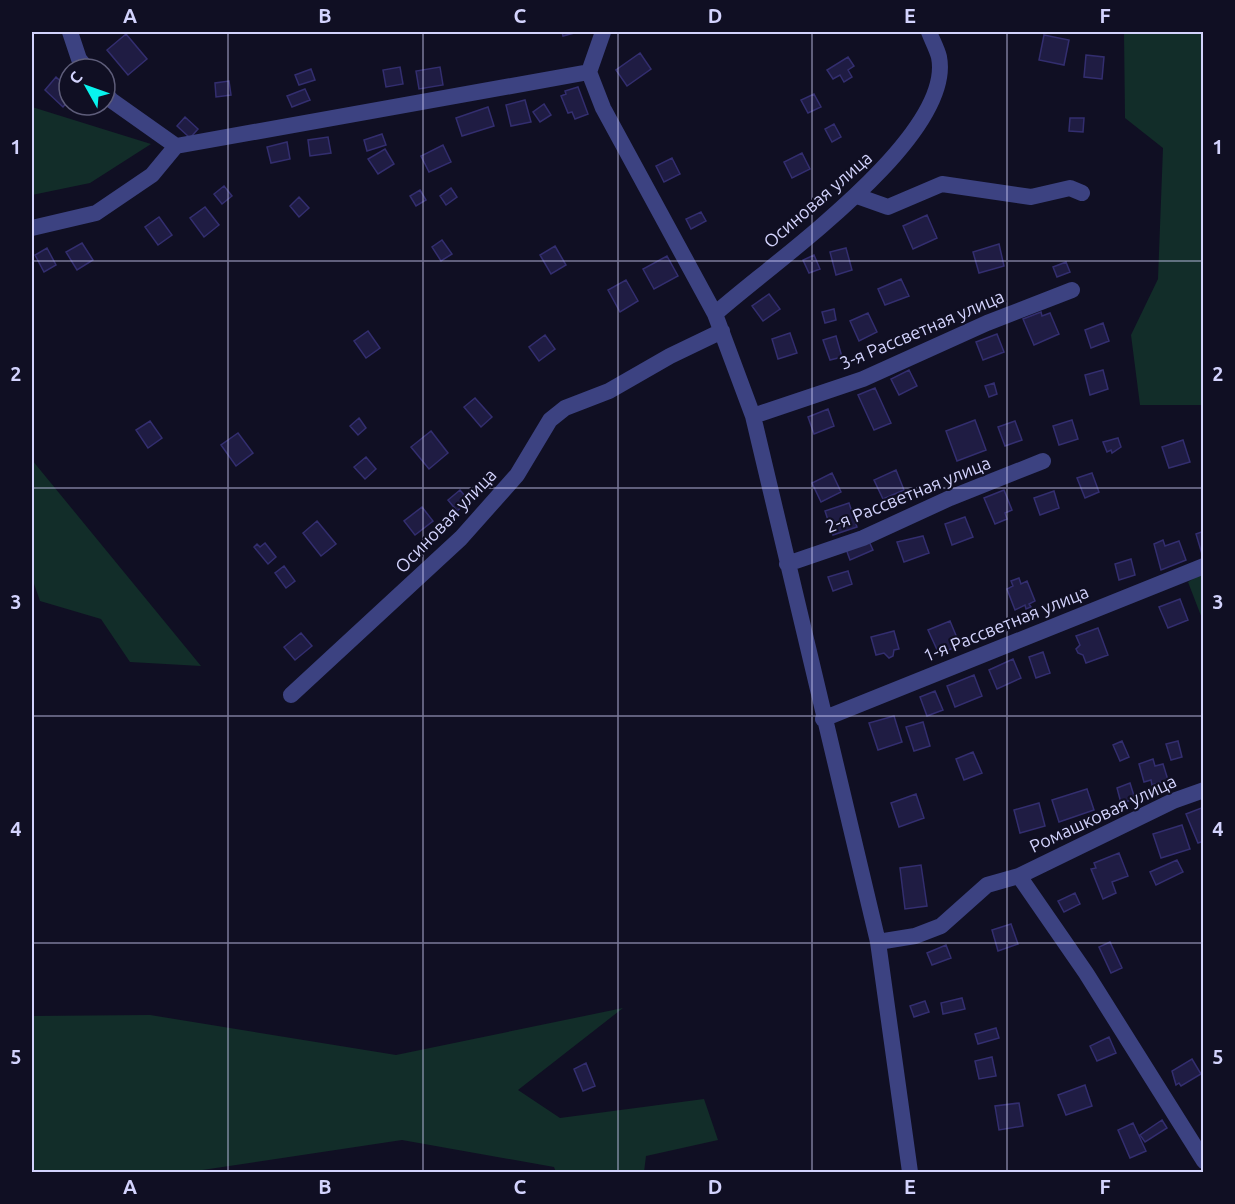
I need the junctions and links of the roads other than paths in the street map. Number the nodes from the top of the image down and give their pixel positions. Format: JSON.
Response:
{"nodes":[{"id":1,"x":70,"y":32,"type":"edge"},
{"id":2,"x":603,"y":32,"type":"edge"},
{"id":3,"x":929,"y":32,"type":"edge"},
{"id":4,"x":78,"y":57,"type":"edge"},
{"id":5,"x":589,"y":72,"type":"junction"},
{"id":6,"x":117,"y":104,"type":"edge"},
{"id":7,"x":176,"y":146,"type":"junction"},
{"id":8,"x":1082,"y":193,"type":"dead end"},
{"id":9,"x":857,"y":196,"type":"junction"},
{"id":10,"x":32,"y":228,"type":"edge"},
{"id":11,"x":1072,"y":290,"type":"dead end"},
{"id":12,"x":715,"y":314,"type":"junction"},
{"id":13,"x":722,"y":331,"type":"junction"},
{"id":14,"x":753,"y":416,"type":"junction"},
{"id":15,"x":1043,"y":461,"type":"dead end"},
{"id":16,"x":787,"y":564,"type":"junction"},
{"id":17,"x":1203,"y":566,"type":"edge"},
{"id":18,"x":291,"y":695,"type":"dead end"},
{"id":19,"x":823,"y":718,"type":"junction"},
{"id":20,"x":1203,"y":790,"type":"edge"},
{"id":21,"x":1019,"y":876,"type":"junction"},
{"id":22,"x":878,"y":942,"type":"junction"},
{"id":23,"x":1203,"y":1161,"type":"edge"},
{"id":24,"x":910,"y":1173,"type":"edge"}],
"edges":[{"from":1,"to":4,"type":"street"},
{"from":2,"to":5,"type":"street"},
{"from":3,"to":9,"type":"street","name":"Осиновая улица"},
{"from":5,"to":7,"type":"street"},
{"from":5,"to":12,"type":"street"},
{"from":6,"to":7,"type":"street"},
{"from":7,"to":10,"type":"street"},
{"from":8,"to":9,"type":"street"},
{"from":9,"to":12,"type":"street","name":"Осиновая улица"},
{"from":11,"to":14,"type":"street","name":"3-я Рассветная улица"},
{"from":12,"to":13,"type":"street"},
{"from":13,"to":14,"type":"street"},
{"from":13,"to":18,"type":"street","name":"Осиновая улица"},
{"from":14,"to":16,"type":"street"},
{"from":15,"to":16,"type":"street","name":"2-я Рассветная улица"},
{"from":16,"to":19,"type":"street"},
{"from":17,"to":19,"type":"street","name":"1-я Рассветная улица"},
{"from":19,"to":22,"type":"street"},
{"from":20,"to":21,"type":"street","name":"Ромашковая улица"},
{"from":21,"to":22,"type":"street","name":"Ромашковая улица"},
{"from":21,"to":23,"type":"street"},
{"from":22,"to":24,"type":"street"}]}
